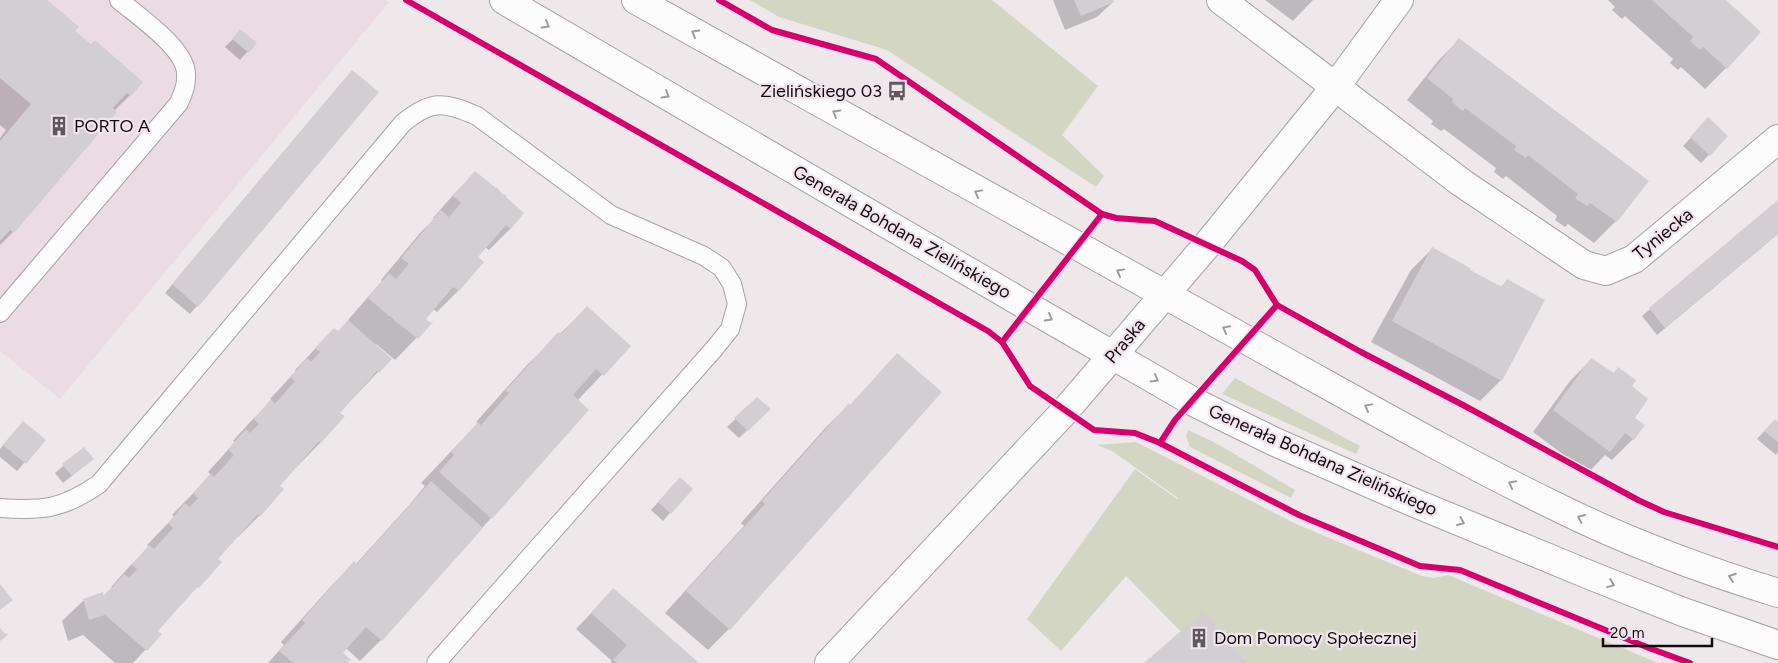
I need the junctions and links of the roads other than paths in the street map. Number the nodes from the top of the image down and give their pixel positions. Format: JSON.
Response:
{"nodes":[{"id":1,"x":119,"y":0,"type":"edge"},
{"id":2,"x":504,"y":0,"type":"edge"},
{"id":3,"x":636,"y":0,"type":"edge"},
{"id":4,"x":1221,"y":0,"type":"edge"},
{"id":5,"x":1399,"y":0,"type":"edge"},
{"id":6,"x":1336,"y":86,"type":"junction"},
{"id":7,"x":1778,"y":139,"type":"edge"},
{"id":8,"x":1163,"y":295,"type":"junction"},
{"id":9,"x":0,"y":313,"type":"edge"},
{"id":10,"x":1113,"y":355,"type":"junction"},
{"id":11,"x":0,"y":508,"type":"edge"},
{"id":12,"x":1778,"y":593,"type":"edge"},
{"id":13,"x":1778,"y":645,"type":"edge"},
{"id":14,"x":436,"y":663,"type":"edge"},
{"id":15,"x":829,"y":663,"type":"edge"}],
"edges":[{"from":1,"to":9,"type":"lane"},
{"from":2,"to":10,"type":"main road","name":"Generała Bohdana Zielińskiego","one_way":true},
{"from":8,"to":3,"type":"main road","one_way":true},
{"from":4,"to":6,"type":"main road","name":"Tyniecka"},
{"from":5,"to":6,"type":"main road","name":"Praska"},
{"from":6,"to":7,"type":"main road","name":"Tyniecka"},
{"from":6,"to":8,"type":"main road","name":"Praska"},
{"from":8,"to":10,"type":"main road","name":"Praska"},
{"from":12,"to":8,"type":"main road","one_way":true},
{"from":10,"to":13,"type":"main road","name":"Generała Bohdana Zielińskiego","one_way":true},
{"from":10,"to":15,"type":"main road","name":"Praska"},
{"from":11,"to":14,"type":"lane"}]}
